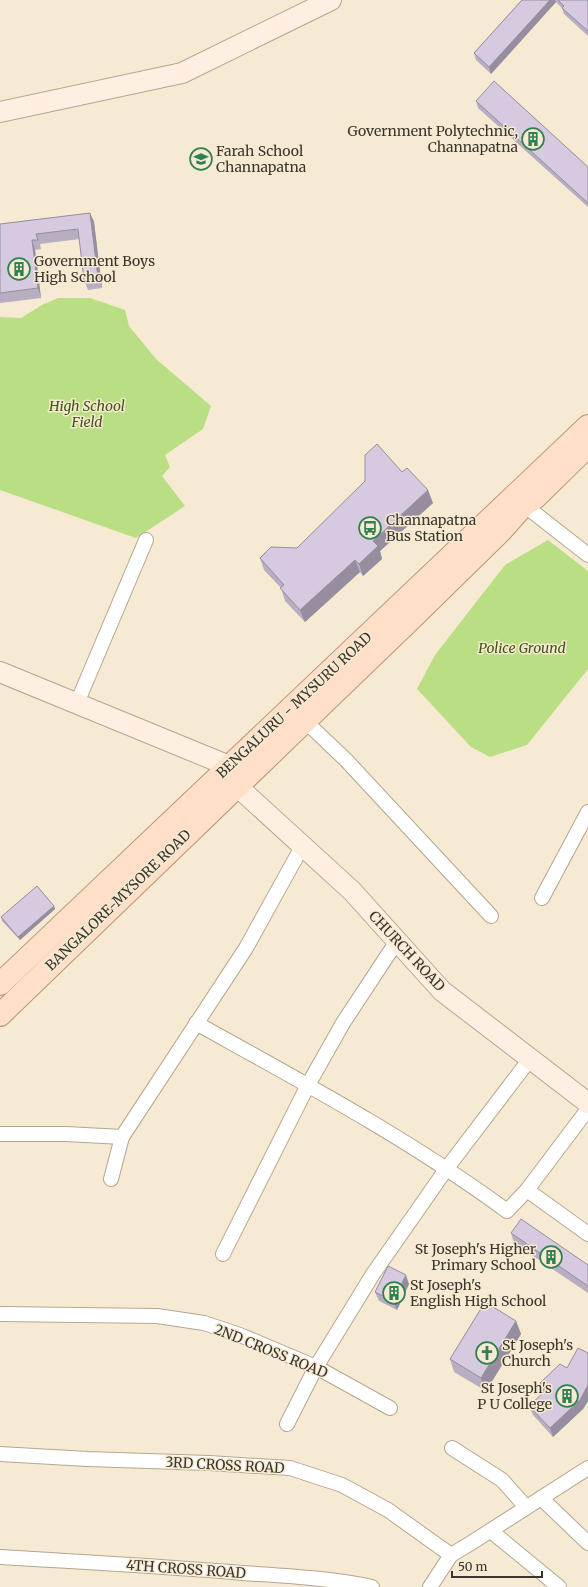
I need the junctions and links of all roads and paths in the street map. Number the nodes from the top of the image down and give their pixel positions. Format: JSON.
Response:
{"nodes":[{"id":1,"x":331,"y":0,"type":"edge"},
{"id":2,"x":0,"y":112,"type":"edge"},
{"id":3,"x":588,"y":426,"type":"edge"},
{"id":4,"x":588,"y":446,"type":"edge"},
{"id":5,"x":524,"y":505,"type":"junction"},
{"id":6,"x":494,"y":526,"type":"junction"},
{"id":7,"x":146,"y":540,"type":"dead end"},
{"id":8,"x":588,"y":555,"type":"edge"},
{"id":9,"x":0,"y":672,"type":"edge"},
{"id":10,"x":334,"y":679,"type":"junction"},
{"id":11,"x":77,"y":703,"type":"junction"},
{"id":12,"x":305,"y":721,"type":"junction"},
{"id":13,"x":233,"y":776,"type":"junction"},
{"id":14,"x":588,"y":812,"type":"edge"},
{"id":15,"x":303,"y":845,"type":"junction"},
{"id":16,"x":542,"y":898,"type":"dead end"},
{"id":17,"x":491,"y":916,"type":"dead end"},
{"id":18,"x":397,"y":941,"type":"junction"},
{"id":19,"x":0,"y":984,"type":"edge"},
{"id":20,"x":0,"y":1015,"type":"edge"},
{"id":21,"x":196,"y":1023,"type":"junction"},
{"id":22,"x":530,"y":1059,"type":"junction"},
{"id":23,"x":308,"y":1085,"type":"junction"},
{"id":24,"x":588,"y":1103,"type":"edge"},
{"id":25,"x":588,"y":1109,"type":"edge"},
{"id":26,"x":0,"y":1134,"type":"edge"},
{"id":27,"x":122,"y":1137,"type":"junction"},
{"id":28,"x":447,"y":1168,"type":"junction"},
{"id":29,"x":111,"y":1178,"type":"dead end"},
{"id":30,"x":527,"y":1190,"type":"junction"},
{"id":31,"x":588,"y":1234,"type":"edge"},
{"id":32,"x":223,"y":1254,"type":"dead end"},
{"id":33,"x":0,"y":1314,"type":"edge"},
{"id":34,"x":316,"y":1366,"type":"junction"},
{"id":35,"x":390,"y":1408,"type":"dead end"},
{"id":36,"x":287,"y":1424,"type":"dead end"},
{"id":37,"x":452,"y":1448,"type":"dead end"},
{"id":38,"x":0,"y":1454,"type":"edge"},
{"id":39,"x":587,"y":1470,"type":"edge"},
{"id":40,"x":541,"y":1498,"type":"junction"},
{"id":41,"x":526,"y":1507,"type":"junction"},
{"id":42,"x":491,"y":1530,"type":"junction"},
{"id":43,"x":588,"y":1543,"type":"edge"},
{"id":44,"x":451,"y":1555,"type":"junction"},
{"id":45,"x":0,"y":1557,"type":"edge"},
{"id":46,"x":372,"y":1587,"type":"edge"},
{"id":47,"x":430,"y":1587,"type":"edge"},
{"id":48,"x":559,"y":1587,"type":"edge"}],
"edges":[{"from":1,"to":2,"type":"street"},
{"from":3,"to":6,"type":"main road","name":"BENGALURU - MYSURU ROAD"},
{"from":4,"to":5,"type":"main road","name":"BENGALURU - MYSURU ROAD"},
{"from":5,"to":6,"type":"main road","name":"BENGALURU - MYSURU ROAD"},
{"from":5,"to":8,"type":"street"},
{"from":6,"to":10,"type":"main road","name":"BENGALURU - MYSURU ROAD"},
{"from":7,"to":11,"type":"street"},
{"from":9,"to":11,"type":"street","name":"CHURCH ROAD"},
{"from":10,"to":12,"type":"main road","name":"BENGALURU - MYSURU ROAD"},
{"from":10,"to":13,"type":"main road","name":"BENGALURU - MYSURU ROAD"},
{"from":11,"to":13,"type":"street","name":"CHURCH ROAD"},
{"from":12,"to":13,"type":"main road","name":"BENGALURU - MYSURU ROAD"},
{"from":12,"to":17,"type":"street"},
{"from":13,"to":15,"type":"street","name":"CHURCH ROAD"},
{"from":13,"to":19,"type":"main road","name":"BENGALURU - MYSURU ROAD"},
{"from":13,"to":20,"type":"main road","name":"BANGALORE-MYSORE ROAD"},
{"from":14,"to":16,"type":"street"},
{"from":15,"to":18,"type":"street","name":"CHURCH ROAD"},
{"from":15,"to":21,"type":"street"},
{"from":18,"to":22,"type":"street","name":"CHURCH ROAD"},
{"from":18,"to":23,"type":"street"},
{"from":21,"to":23,"type":"street"},
{"from":21,"to":27,"type":"street"},
{"from":22,"to":24,"type":"street","name":"CHURCH ROAD"},
{"from":22,"to":28,"type":"street"},
{"from":23,"to":28,"type":"street"},
{"from":23,"to":32,"type":"street"},
{"from":25,"to":30,"type":"street"},
{"from":26,"to":27,"type":"street"},
{"from":27,"to":29,"type":"street"},
{"from":28,"to":30,"type":"street"},
{"from":28,"to":34,"type":"street"},
{"from":30,"to":31,"type":"street"},
{"from":33,"to":34,"type":"street","name":"2ND CROSS ROAD"},
{"from":34,"to":35,"type":"street","name":"2ND CROSS ROAD"},
{"from":34,"to":36,"type":"street"},
{"from":37,"to":41,"type":"street"},
{"from":38,"to":44,"type":"street","name":"3RD CROSS ROAD"},
{"from":39,"to":40,"type":"street"},
{"from":40,"to":41,"type":"street"},
{"from":40,"to":43,"type":"street"},
{"from":41,"to":42,"type":"street"},
{"from":42,"to":44,"type":"street"},
{"from":42,"to":48,"type":"street"},
{"from":44,"to":47,"type":"street"},
{"from":45,"to":46,"type":"street","name":"4TH CROSS ROAD"}]}
